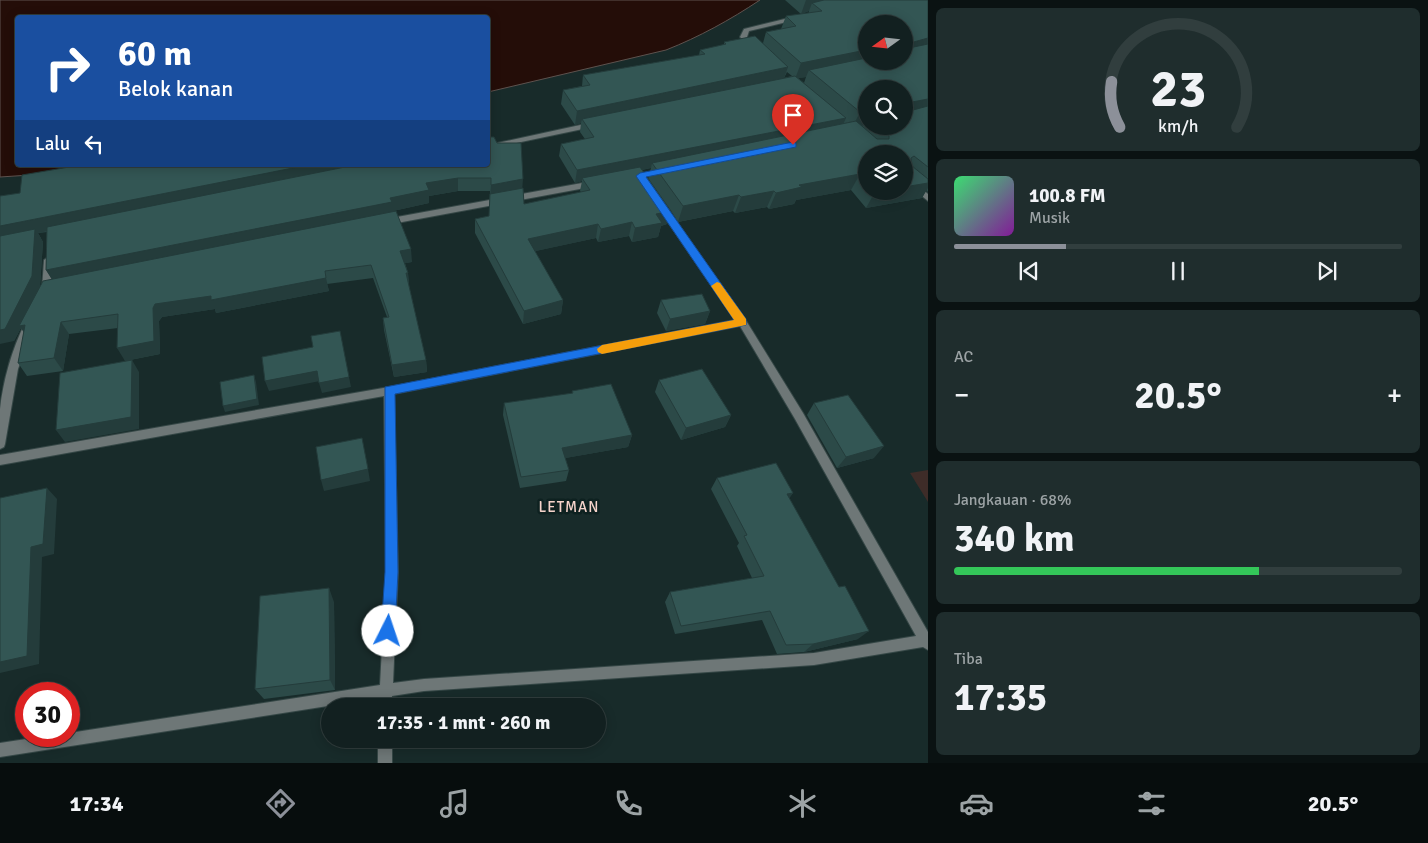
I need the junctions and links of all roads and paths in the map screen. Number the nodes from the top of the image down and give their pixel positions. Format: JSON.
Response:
{"nodes":[{"id":1,"x":810,"y":15,"type":"edge"},
{"id":2,"x":757,"y":50,"type":"edge"},
{"id":3,"x":602,"y":123,"type":"edge"},
{"id":4,"x":490,"y":147,"type":"edge"},
{"id":5,"x":601,"y":183,"type":"edge"},
{"id":6,"x":913,"y":185,"type":"edge"},
{"id":7,"x":928,"y":198,"type":"edge"},
{"id":8,"x":657,"y":200,"type":"edge"},
{"id":9,"x":374,"y":224,"type":"edge"},
{"id":10,"x":48,"y":253,"type":"edge"},
{"id":11,"x":49,"y":291,"type":"edge"},
{"id":12,"x":34,"y":313,"type":"edge"},
{"id":13,"x":742,"y":322,"type":"junction"},
{"id":14,"x":389,"y":391,"type":"junction"},
{"id":15,"x":0,"y":444,"type":"edge"},
{"id":16,"x":0,"y":460,"type":"edge"},
{"id":17,"x":927,"y":641,"type":"edge"},
{"id":18,"x":385,"y":691,"type":"junction"},
{"id":19,"x":385,"y":698,"type":"edge"},
{"id":20,"x":385,"y":748,"type":"edge"},
{"id":21,"x":0,"y":750,"type":"edge"},
{"id":22,"x":385,"y":763,"type":"edge"}],
"edges":[{"from":1,"to":2,"type":"street"},
{"from":3,"to":4,"type":"street"},
{"from":5,"to":9,"type":"street"},
{"from":6,"to":7,"type":"street"},
{"from":8,"to":13,"type":"street"},
{"from":10,"to":11,"type":"street"},
{"from":12,"to":15,"type":"street"},
{"from":13,"to":14,"type":"street"},
{"from":13,"to":17,"type":"street"},
{"from":14,"to":16,"type":"street"},
{"from":14,"to":18,"type":"street"},
{"from":17,"to":18,"type":"street"},
{"from":18,"to":19,"type":"street"},
{"from":18,"to":21,"type":"street"},
{"from":20,"to":22,"type":"street"}]}
